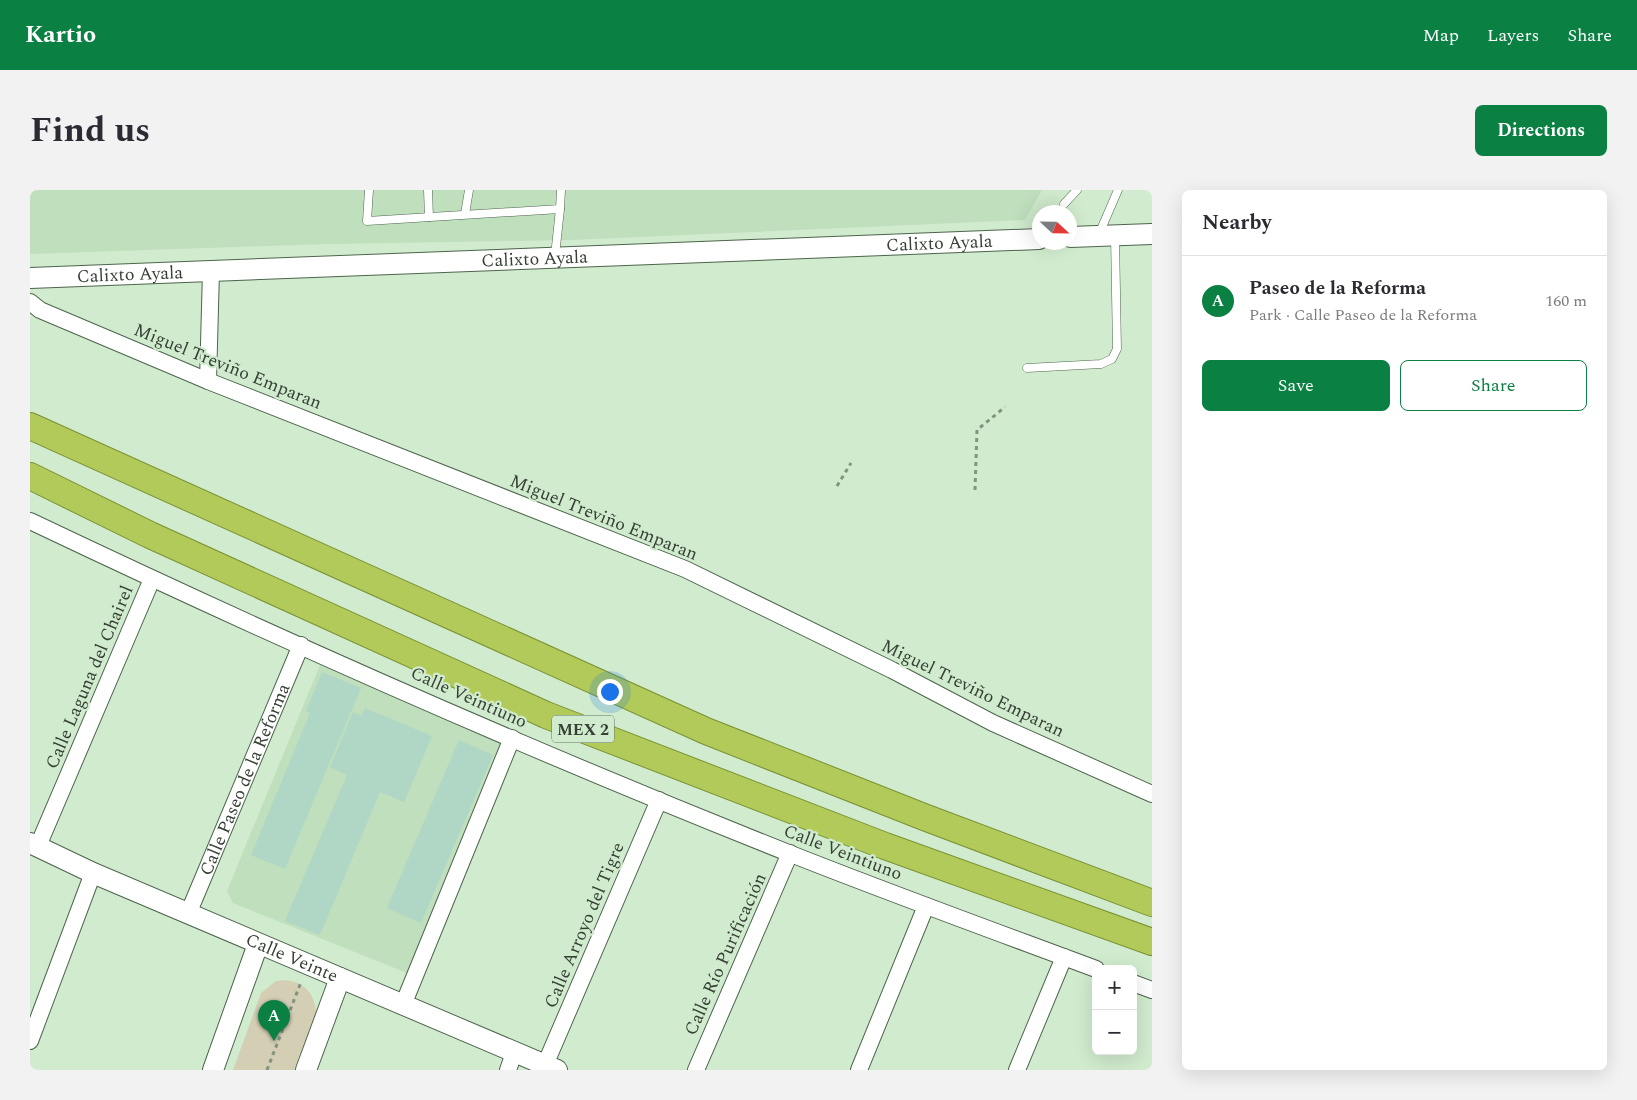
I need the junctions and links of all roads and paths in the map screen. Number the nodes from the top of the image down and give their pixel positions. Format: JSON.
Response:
{"nodes":[{"id":1,"x":369,"y":190,"type":"edge"},
{"id":2,"x":428,"y":190,"type":"edge"},
{"id":3,"x":469,"y":190,"type":"edge"},
{"id":4,"x":561,"y":190,"type":"edge"},
{"id":5,"x":1076,"y":190,"type":"edge"},
{"id":6,"x":1118,"y":190,"type":"edge"},
{"id":7,"x":1064,"y":204,"type":"dead end"},
{"id":8,"x":560,"y":209,"type":"junction"},
{"id":9,"x":464,"y":214,"type":"junction"},
{"id":10,"x":428,"y":217,"type":"junction"},
{"id":11,"x":1152,"y":234,"type":"edge"},
{"id":12,"x":1106,"y":236,"type":"junction"},
{"id":13,"x":1077,"y":237,"type":"edge"},
{"id":14,"x":1032,"y":238,"type":"edge"},
{"id":15,"x":555,"y":258,"type":"junction"},
{"id":16,"x":211,"y":271,"type":"junction"},
{"id":17,"x":30,"y":278,"type":"edge"},
{"id":18,"x":30,"y":302,"type":"edge"},
{"id":19,"x":1027,"y":368,"type":"dead end"},
{"id":20,"x":208,"y":380,"type":"junction"},
{"id":21,"x":1005,"y":407,"type":"dead end"},
{"id":22,"x":30,"y":426,"type":"edge"},
{"id":23,"x":851,"y":463,"type":"dead end"},
{"id":24,"x":30,"y":476,"type":"edge"},
{"id":25,"x":837,"y":486,"type":"dead end"},
{"id":26,"x":974,"y":490,"type":"dead end"},
{"id":27,"x":30,"y":521,"type":"edge"},
{"id":28,"x":152,"y":579,"type":"junction"},
{"id":29,"x":301,"y":645,"type":"junction"},
{"id":30,"x":512,"y":738,"type":"junction"},
{"id":31,"x":1152,"y":794,"type":"edge"},
{"id":32,"x":659,"y":800,"type":"junction"},
{"id":33,"x":34,"y":845,"type":"edge"},
{"id":34,"x":790,"y":853,"type":"junction"},
{"id":35,"x":92,"y":873,"type":"junction"},
{"id":36,"x":1152,"y":903,"type":"edge"},
{"id":37,"x":926,"y":906,"type":"junction"},
{"id":38,"x":188,"y":914,"type":"junction"},
{"id":39,"x":1147,"y":942,"type":"edge"},
{"id":40,"x":258,"y":944,"type":"junction"},
{"id":41,"x":1064,"y":957,"type":"junction"},
{"id":42,"x":308,"y":965,"type":"junction"},
{"id":43,"x":1092,"y":968,"type":"edge"},
{"id":44,"x":340,"y":978,"type":"junction"},
{"id":45,"x":1137,"y":984,"type":"edge"},
{"id":46,"x":1152,"y":990,"type":"edge"},
{"id":47,"x":403,"y":1005,"type":"junction"},
{"id":48,"x":30,"y":1041,"type":"edge"},
{"id":49,"x":511,"y":1061,"type":"edge"},
{"id":50,"x":551,"y":1068,"type":"edge"},
{"id":51,"x":213,"y":1070,"type":"edge"},
{"id":52,"x":267,"y":1070,"type":"edge"},
{"id":53,"x":306,"y":1070,"type":"edge"},
{"id":54,"x":696,"y":1070,"type":"edge"},
{"id":55,"x":858,"y":1070,"type":"edge"},
{"id":56,"x":1017,"y":1070,"type":"edge"}],
"edges":[{"from":1,"to":10,"type":"lane"},
{"from":2,"to":10,"type":"lane"},
{"from":3,"to":9,"type":"lane"},
{"from":4,"to":8,"type":"lane"},
{"from":5,"to":7,"type":"lane"},
{"from":6,"to":12,"type":"lane"},
{"from":8,"to":9,"type":"lane"},
{"from":8,"to":15,"type":"lane"},
{"from":9,"to":10,"type":"lane"},
{"from":11,"to":12,"type":"street"},
{"from":12,"to":13,"type":"street"},
{"from":12,"to":19,"type":"lane"},
{"from":14,"to":15,"type":"street","name":"Calixto Ayala"},
{"from":15,"to":16,"type":"street","name":"Calixto Ayala"},
{"from":16,"to":17,"type":"street","name":"Calixto Ayala"},
{"from":16,"to":20,"type":"street"},
{"from":18,"to":20,"type":"street","name":"Miguel Treviño Emparan"},
{"from":20,"to":31,"type":"street","name":"Miguel Treviño Emparan"},
{"from":21,"to":26,"type":"path"},
{"from":22,"to":36,"type":"highway","number":"MEX 2"},
{"from":23,"to":25,"type":"path"},
{"from":24,"to":39,"type":"highway","number":"MEX 2"},
{"from":27,"to":28,"type":"street","name":"Calle Veintiuno"},
{"from":28,"to":29,"type":"street","name":"Calle Veintiuno"},
{"from":28,"to":33,"type":"street","name":"Calle Laguna del Chairel"},
{"from":29,"to":30,"type":"street","name":"Calle Veintiuno"},
{"from":29,"to":38,"type":"street","name":"Calle Paseo de la Reforma"},
{"from":30,"to":32,"type":"street","name":"Calle Veintiuno"},
{"from":30,"to":47,"type":"street"},
{"from":32,"to":34,"type":"street","name":"Calle Veintiuno"},
{"from":32,"to":50,"type":"street","name":"Calle Arroyo del Tigre"},
{"from":33,"to":35,"type":"street","name":"Calle Veinte"},
{"from":34,"to":37,"type":"street","name":"Calle Veintiuno"},
{"from":34,"to":54,"type":"street","name":"Calle Río Purificación"},
{"from":35,"to":38,"type":"street","name":"Calle Veinte"},
{"from":35,"to":48,"type":"street"},
{"from":37,"to":41,"type":"street","name":"Calle Veintiuno"},
{"from":37,"to":55,"type":"street"},
{"from":38,"to":40,"type":"street","name":"Calle Veinte"},
{"from":40,"to":42,"type":"street","name":"Calle Veinte"},
{"from":40,"to":51,"type":"street"},
{"from":41,"to":43,"type":"street","name":"Calle Veintiuno"},
{"from":41,"to":56,"type":"street"},
{"from":42,"to":44,"type":"street","name":"Calle Veinte"},
{"from":42,"to":52,"type":"path"},
{"from":44,"to":47,"type":"street","name":"Calle Veinte"},
{"from":44,"to":53,"type":"street"},
{"from":45,"to":46,"type":"street"},
{"from":47,"to":49,"type":"street","name":"Calle Veinte"},
{"from":49,"to":50,"type":"street","name":"Calle Veinte"}]}
